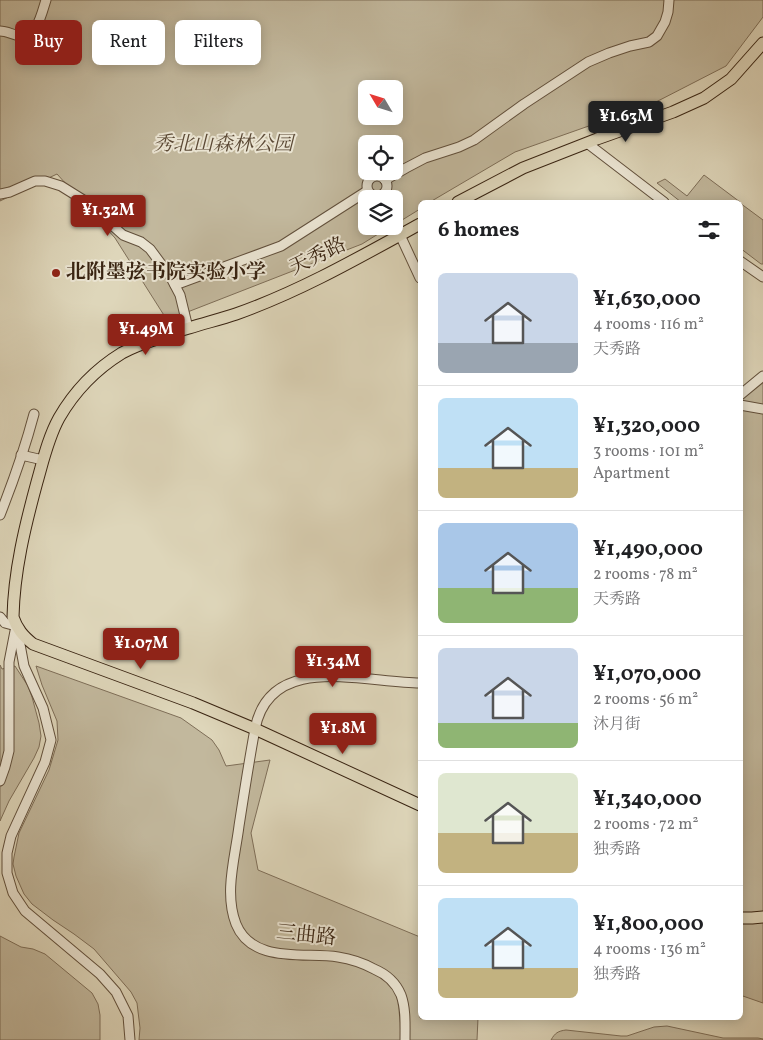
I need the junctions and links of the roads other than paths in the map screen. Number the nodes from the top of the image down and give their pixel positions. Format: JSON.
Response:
{"nodes":[{"id":1,"x":46,"y":0,"type":"edge"},
{"id":2,"x":669,"y":0,"type":"edge"},
{"id":3,"x":0,"y":31,"type":"edge"},
{"id":4,"x":763,"y":43,"type":"edge"},
{"id":5,"x":587,"y":143,"type":"junction"},
{"id":6,"x":403,"y":170,"type":"edge"},
{"id":7,"x":385,"y":180,"type":"edge"},
{"id":8,"x":386,"y":190,"type":"edge"},
{"id":9,"x":0,"y":194,"type":"edge"},
{"id":10,"x":358,"y":197,"type":"edge"},
{"id":11,"x":462,"y":200,"type":"edge"},
{"id":12,"x":661,"y":200,"type":"edge"},
{"id":13,"x":418,"y":225,"type":"edge"},
{"id":14,"x":403,"y":233,"type":"edge"},
{"id":15,"x":400,"y":235,"type":"joint"},
{"id":16,"x":743,"y":262,"type":"edge"},
{"id":17,"x":418,"y":274,"type":"edge"},
{"id":18,"x":763,"y":277,"type":"edge"},
{"id":19,"x":175,"y":285,"type":"junction"},
{"id":20,"x":188,"y":328,"type":"junction"},
{"id":21,"x":763,"y":376,"type":"edge"},
{"id":22,"x":743,"y":393,"type":"edge"},
{"id":23,"x":743,"y":406,"type":"edge"},
{"id":24,"x":763,"y":409,"type":"edge"},
{"id":25,"x":34,"y":414,"type":"dead end"},
{"id":26,"x":21,"y":455,"type":"junction"},
{"id":27,"x":43,"y":460,"type":"junction"},
{"id":28,"x":0,"y":516,"type":"edge"},
{"id":29,"x":0,"y":617,"type":"edge"},
{"id":30,"x":16,"y":626,"type":"junction"},
{"id":31,"x":418,"y":683,"type":"edge"},
{"id":32,"x":254,"y":729,"type":"junction"},
{"id":33,"x":0,"y":780,"type":"edge"},
{"id":34,"x":418,"y":804,"type":"edge"},
{"id":35,"x":763,"y":917,"type":"edge"},
{"id":36,"x":743,"y":918,"type":"edge"},
{"id":37,"x":130,"y":1040,"type":"edge"},
{"id":38,"x":406,"y":1040,"type":"edge"}],
"edges":[{"from":1,"to":3,"type":"street"},
{"from":2,"to":6,"type":"street"},
{"from":4,"to":5,"type":"main road"},
{"from":5,"to":11,"type":"main road"},
{"from":5,"to":12,"type":"street"},
{"from":7,"to":8,"type":"street"},
{"from":9,"to":19,"type":"street"},
{"from":10,"to":19,"type":"street"},
{"from":13,"to":14,"type":"main road","name":"天秀路"},
{"from":15,"to":17,"type":"street"},
{"from":15,"to":20,"type":"main road","name":"天秀路"},
{"from":16,"to":18,"type":"street"},
{"from":19,"to":20,"type":"street"},
{"from":20,"to":27,"type":"main road","name":"天秀路"},
{"from":21,"to":22,"type":"street"},
{"from":23,"to":24,"type":"street"},
{"from":25,"to":26,"type":"street"},
{"from":26,"to":27,"type":"street"},
{"from":26,"to":28,"type":"street"},
{"from":27,"to":30,"type":"main road","name":"天秀路"},
{"from":29,"to":30,"type":"street"},
{"from":30,"to":32,"type":"main road"},
{"from":30,"to":33,"type":"street"},
{"from":30,"to":37,"type":"street"},
{"from":31,"to":32,"type":"street","name":"三曲路"},
{"from":32,"to":34,"type":"main road"},
{"from":32,"to":38,"type":"street","name":"三曲路"},
{"from":35,"to":36,"type":"main road"}]}
